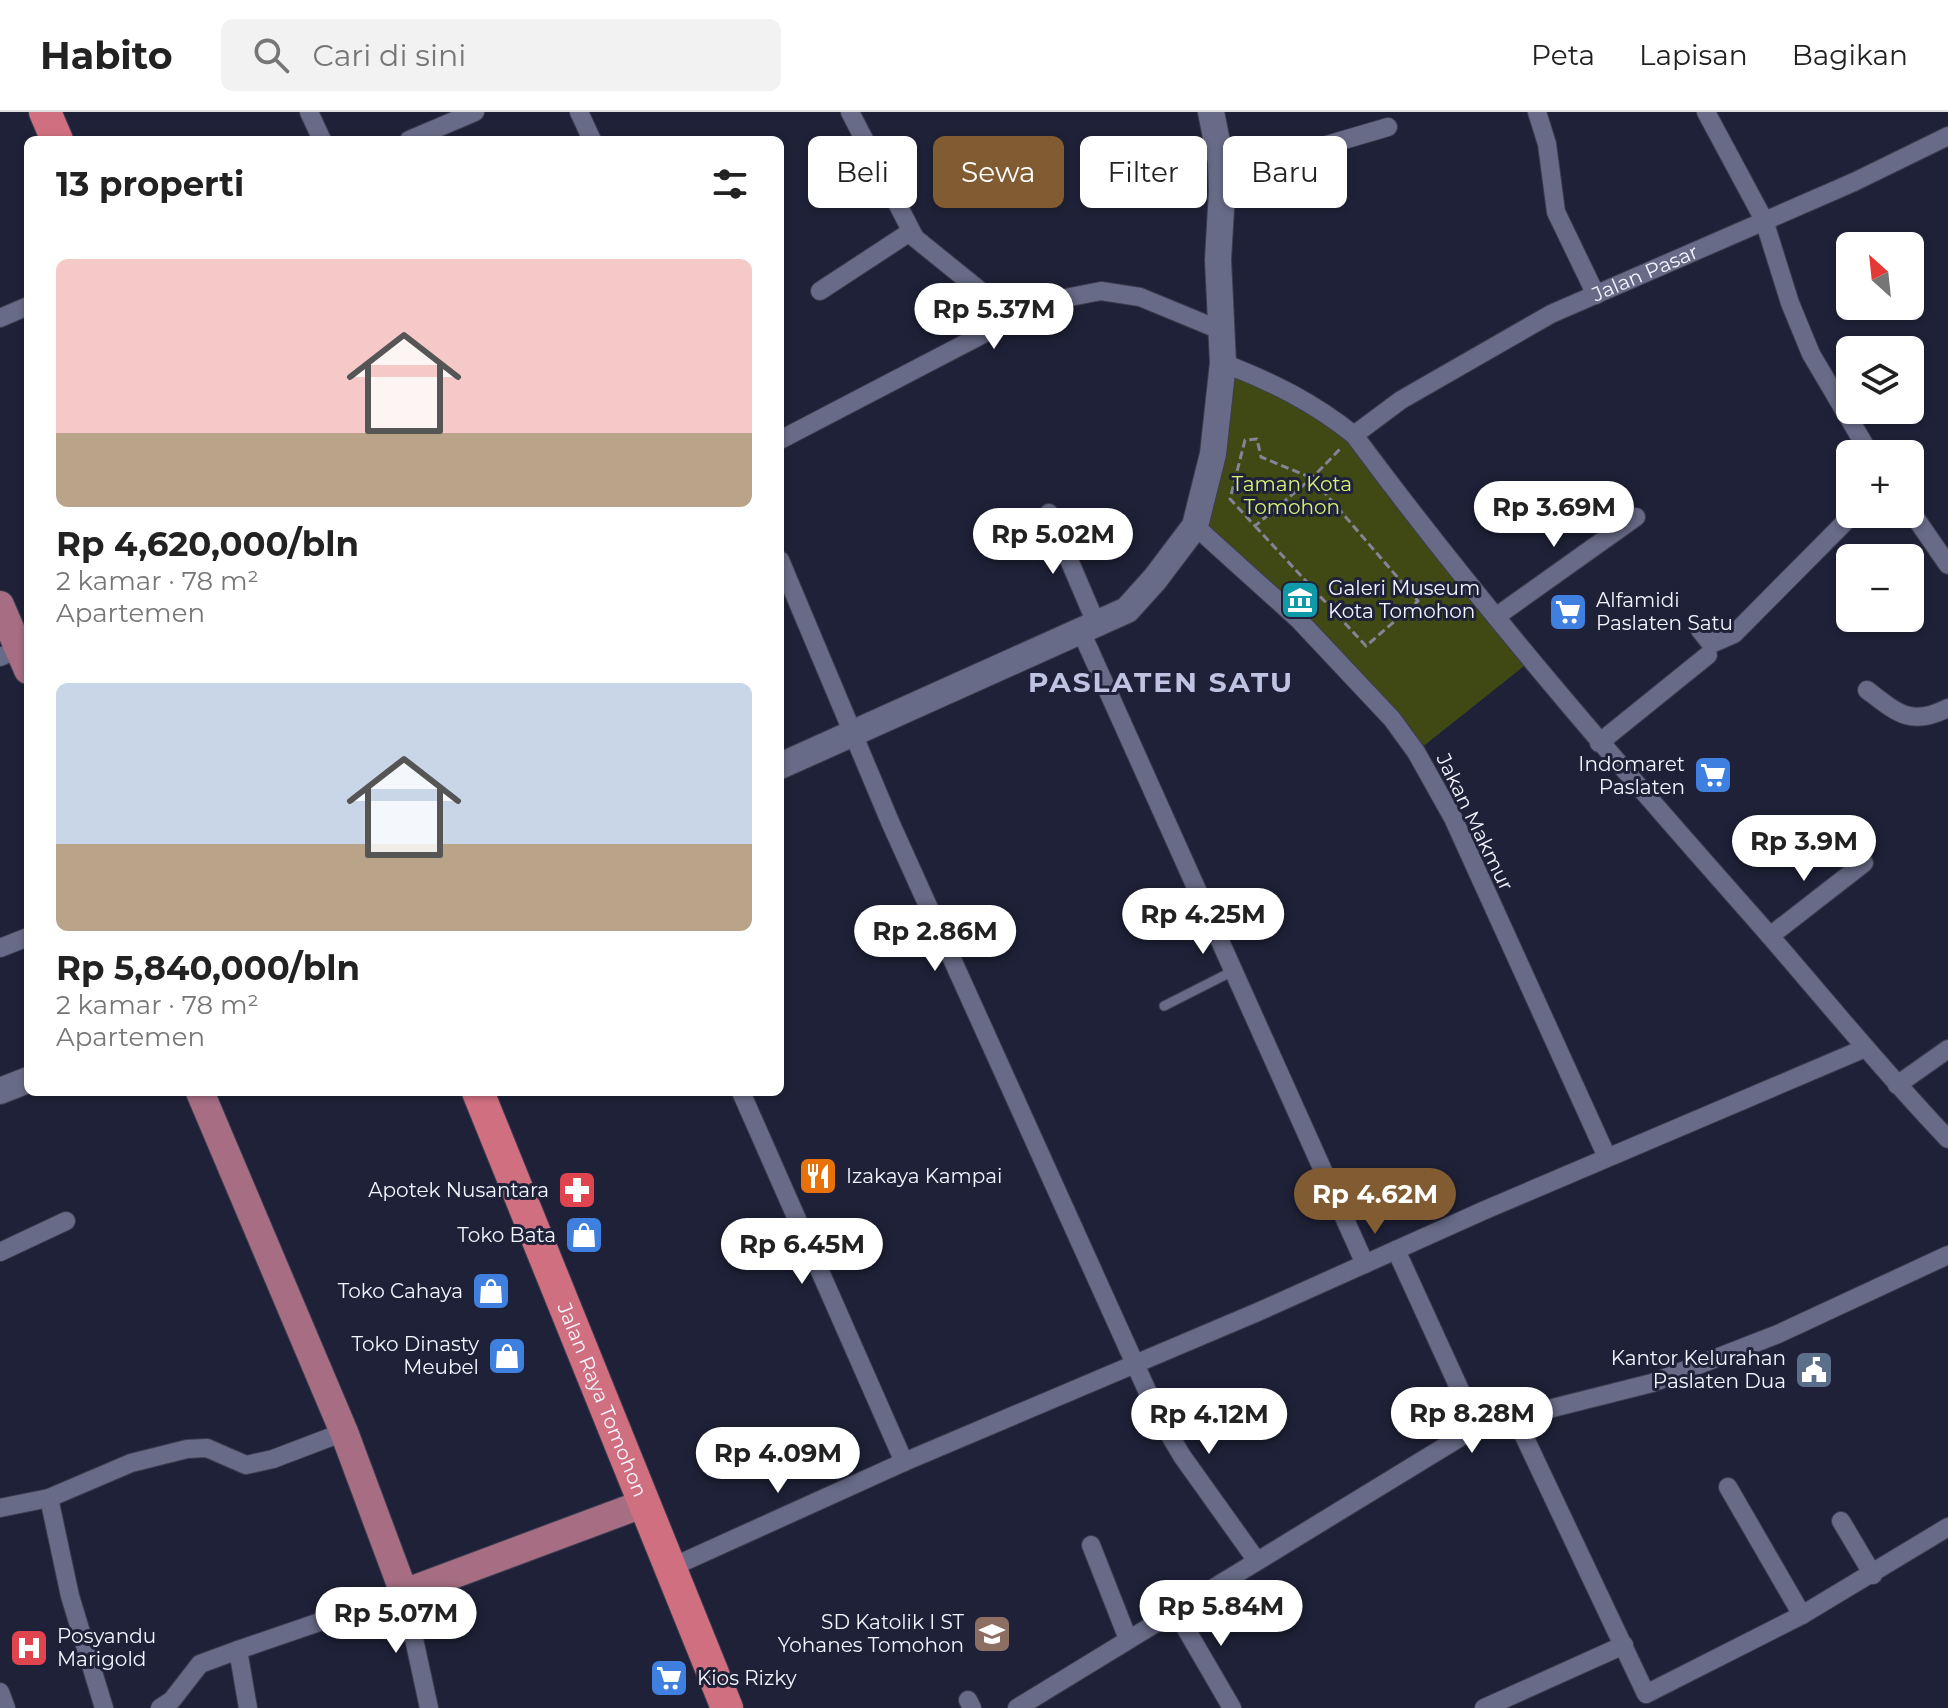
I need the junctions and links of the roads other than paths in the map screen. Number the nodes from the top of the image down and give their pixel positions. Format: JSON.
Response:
{"nodes":[{"id":1,"x":45,"y":112,"type":"edge"},
{"id":2,"x":309,"y":112,"type":"edge"},
{"id":3,"x":475,"y":112,"type":"edge"},
{"id":4,"x":579,"y":112,"type":"edge"},
{"id":5,"x":850,"y":112,"type":"edge"},
{"id":6,"x":1211,"y":112,"type":"edge"},
{"id":7,"x":1537,"y":112,"type":"edge"},
{"id":8,"x":1706,"y":112,"type":"edge"},
{"id":9,"x":1388,"y":127,"type":"dead end"},
{"id":10,"x":55,"y":136,"type":"edge"},
{"id":11,"x":320,"y":136,"type":"edge"},
{"id":12,"x":418,"y":136,"type":"edge"},
{"id":13,"x":590,"y":136,"type":"edge"},
{"id":14,"x":1948,"y":136,"type":"edge"},
{"id":15,"x":1221,"y":162,"type":"junction"},
{"id":16,"x":1764,"y":220,"type":"junction"},
{"id":17,"x":910,"y":232,"type":"junction"},
{"id":18,"x":820,"y":291,"type":"dead end"},
{"id":19,"x":1596,"y":295,"type":"junction"},
{"id":20,"x":24,"y":308,"type":"edge"},
{"id":21,"x":0,"y":318,"type":"edge"},
{"id":22,"x":1014,"y":318,"type":"junction"},
{"id":23,"x":1220,"y":330,"type":"junction"},
{"id":24,"x":1223,"y":363,"type":"junction"},
{"id":25,"x":1354,"y":435,"type":"junction"},
{"id":26,"x":784,"y":438,"type":"edge"},
{"id":27,"x":1862,"y":440,"type":"edge"},
{"id":28,"x":1049,"y":513,"type":"dead end"},
{"id":29,"x":1636,"y":517,"type":"dead end"},
{"id":30,"x":1195,"y":526,"type":"junction"},
{"id":31,"x":1839,"y":528,"type":"edge"},
{"id":32,"x":1922,"y":528,"type":"edge"},
{"id":33,"x":1948,"y":565,"type":"edge"},
{"id":34,"x":784,"y":569,"type":"edge"},
{"id":35,"x":0,"y":605,"type":"edge"},
{"id":36,"x":1497,"y":616,"type":"junction"},
{"id":37,"x":1088,"y":626,"type":"junction"},
{"id":38,"x":1700,"y":630,"type":"dead end"},
{"id":39,"x":1708,"y":655,"type":"dead end"},
{"id":40,"x":16,"y":659,"type":"edge"},
{"id":41,"x":1867,"y":690,"type":"dead end"},
{"id":42,"x":1948,"y":708,"type":"edge"},
{"id":43,"x":855,"y":732,"type":"junction"},
{"id":44,"x":1599,"y":743,"type":"junction"},
{"id":45,"x":784,"y":764,"type":"edge"},
{"id":46,"x":1864,"y":863,"type":"dead end"},
{"id":47,"x":1770,"y":936,"type":"junction"},
{"id":48,"x":24,"y":939,"type":"edge"},
{"id":49,"x":0,"y":948,"type":"edge"},
{"id":50,"x":1233,"y":971,"type":"junction"},
{"id":51,"x":1164,"y":1006,"type":"dead end"},
{"id":52,"x":1863,"y":1049,"type":"junction"},
{"id":53,"x":1948,"y":1049,"type":"edge"},
{"id":54,"x":24,"y":1082,"type":"edge"},
{"id":55,"x":1897,"y":1085,"type":"junction"},
{"id":56,"x":0,"y":1091,"type":"edge"},
{"id":57,"x":202,"y":1096,"type":"edge"},
{"id":58,"x":480,"y":1096,"type":"edge"},
{"id":59,"x":743,"y":1096,"type":"edge"},
{"id":60,"x":1948,"y":1139,"type":"edge"},
{"id":61,"x":1607,"y":1157,"type":"junction"},
{"id":62,"x":66,"y":1221,"type":"dead end"},
{"id":63,"x":1396,"y":1250,"type":"junction"},
{"id":64,"x":0,"y":1252,"type":"edge"},
{"id":65,"x":1948,"y":1255,"type":"edge"},
{"id":66,"x":1365,"y":1264,"type":"junction"},
{"id":67,"x":1135,"y":1365,"type":"junction"},
{"id":68,"x":1514,"y":1415,"type":"junction"},
{"id":69,"x":1477,"y":1427,"type":"junction"},
{"id":70,"x":344,"y":1432,"type":"junction"},
{"id":71,"x":904,"y":1462,"type":"junction"},
{"id":72,"x":1728,"y":1487,"type":"dead end"},
{"id":73,"x":49,"y":1498,"type":"junction"},
{"id":74,"x":645,"y":1503,"type":"junction"},
{"id":75,"x":0,"y":1508,"type":"edge"},
{"id":76,"x":1841,"y":1521,"type":"dead end"},
{"id":77,"x":1948,"y":1527,"type":"edge"},
{"id":78,"x":1091,"y":1545,"type":"dead end"},
{"id":79,"x":1257,"y":1561,"type":"junction"},
{"id":80,"x":670,"y":1568,"type":"junction"},
{"id":81,"x":1873,"y":1575,"type":"junction"},
{"id":82,"x":404,"y":1593,"type":"junction"},
{"id":83,"x":1175,"y":1610,"type":"junction"},
{"id":84,"x":1802,"y":1615,"type":"junction"},
{"id":85,"x":1128,"y":1639,"type":"junction"},
{"id":86,"x":1624,"y":1645,"type":"junction"},
{"id":87,"x":238,"y":1650,"type":"junction"},
{"id":88,"x":0,"y":1692,"type":"edge"},
{"id":89,"x":1649,"y":1701,"type":"edge"},
{"id":90,"x":6,"y":1708,"type":"edge"},
{"id":91,"x":104,"y":1708,"type":"edge"},
{"id":92,"x":160,"y":1708,"type":"edge"},
{"id":93,"x":248,"y":1708,"type":"edge"},
{"id":94,"x":429,"y":1708,"type":"edge"},
{"id":95,"x":727,"y":1708,"type":"edge"},
{"id":96,"x":1017,"y":1708,"type":"edge"},
{"id":97,"x":1232,"y":1708,"type":"edge"},
{"id":98,"x":1484,"y":1708,"type":"edge"}],
"edges":[{"from":1,"to":10,"type":"highway"},
{"from":2,"to":11,"type":"street"},
{"from":3,"to":12,"type":"street"},
{"from":4,"to":13,"type":"street"},
{"from":5,"to":17,"type":"street"},
{"from":6,"to":15,"type":"street"},
{"from":7,"to":19,"type":"street"},
{"from":8,"to":16,"type":"street"},
{"from":9,"to":15,"type":"street"},
{"from":14,"to":16,"type":"street","name":"Jalan Pasar"},
{"from":15,"to":23,"type":"street"},
{"from":16,"to":19,"type":"street","name":"Jalan Pasar"},
{"from":16,"to":27,"type":"street"},
{"from":17,"to":18,"type":"street"},
{"from":17,"to":22,"type":"street"},
{"from":19,"to":25,"type":"street","name":"Jalan Pasar"},
{"from":20,"to":21,"type":"street"},
{"from":22,"to":23,"type":"street"},
{"from":22,"to":26,"type":"street"},
{"from":23,"to":24,"type":"street"},
{"from":24,"to":25,"type":"street"},
{"from":24,"to":30,"type":"street"},
{"from":25,"to":36,"type":"street"},
{"from":28,"to":37,"type":"street"},
{"from":29,"to":36,"type":"street"},
{"from":30,"to":37,"type":"street"},
{"from":30,"to":61,"type":"street","name":"Jakan Makmur"},
{"from":31,"to":38,"type":"street"},
{"from":32,"to":33,"type":"street"},
{"from":34,"to":43,"type":"street"},
{"from":35,"to":40,"type":"main road"},
{"from":36,"to":44,"type":"street"},
{"from":37,"to":43,"type":"street"},
{"from":37,"to":50,"type":"street"},
{"from":39,"to":44,"type":"street"},
{"from":41,"to":42,"type":"street"},
{"from":43,"to":45,"type":"street"},
{"from":43,"to":67,"type":"street"},
{"from":44,"to":47,"type":"street"},
{"from":46,"to":47,"type":"street"},
{"from":47,"to":52,"type":"street"},
{"from":48,"to":49,"type":"street"},
{"from":50,"to":51,"type":"lane"},
{"from":50,"to":66,"type":"street"},
{"from":52,"to":55,"type":"street"},
{"from":52,"to":61,"type":"street"},
{"from":53,"to":55,"type":"street"},
{"from":54,"to":56,"type":"street"},
{"from":55,"to":60,"type":"street"},
{"from":57,"to":70,"type":"main road"},
{"from":58,"to":74,"type":"highway","name":"Jalan Raya Tomohon"},
{"from":59,"to":71,"type":"street"},
{"from":61,"to":63,"type":"street"},
{"from":62,"to":64,"type":"street"},
{"from":63,"to":66,"type":"street"},
{"from":63,"to":69,"type":"street"},
{"from":65,"to":68,"type":"street"},
{"from":66,"to":67,"type":"street"},
{"from":67,"to":71,"type":"street"},
{"from":67,"to":79,"type":"street"},
{"from":68,"to":69,"type":"street"},
{"from":68,"to":86,"type":"street"},
{"from":69,"to":79,"type":"street"},
{"from":70,"to":73,"type":"street"},
{"from":70,"to":82,"type":"main road"},
{"from":71,"to":80,"type":"street"},
{"from":72,"to":84,"type":"street"},
{"from":73,"to":75,"type":"street"},
{"from":73,"to":91,"type":"street"},
{"from":74,"to":80,"type":"highway","name":"Jalan Raya Tomohon"},
{"from":74,"to":82,"type":"main road"},
{"from":76,"to":81,"type":"street"},
{"from":77,"to":81,"type":"street"},
{"from":78,"to":85,"type":"street"},
{"from":79,"to":83,"type":"street"},
{"from":80,"to":95,"type":"highway","name":"Jalan Raya Tomohon"},
{"from":81,"to":84,"type":"street"},
{"from":82,"to":87,"type":"street"},
{"from":82,"to":94,"type":"street"},
{"from":83,"to":85,"type":"street"},
{"from":83,"to":97,"type":"street"},
{"from":84,"to":89,"type":"street"},
{"from":85,"to":96,"type":"street"},
{"from":86,"to":89,"type":"street"},
{"from":86,"to":98,"type":"street"},
{"from":87,"to":92,"type":"street"},
{"from":87,"to":93,"type":"street"},
{"from":88,"to":90,"type":"street"}]}
